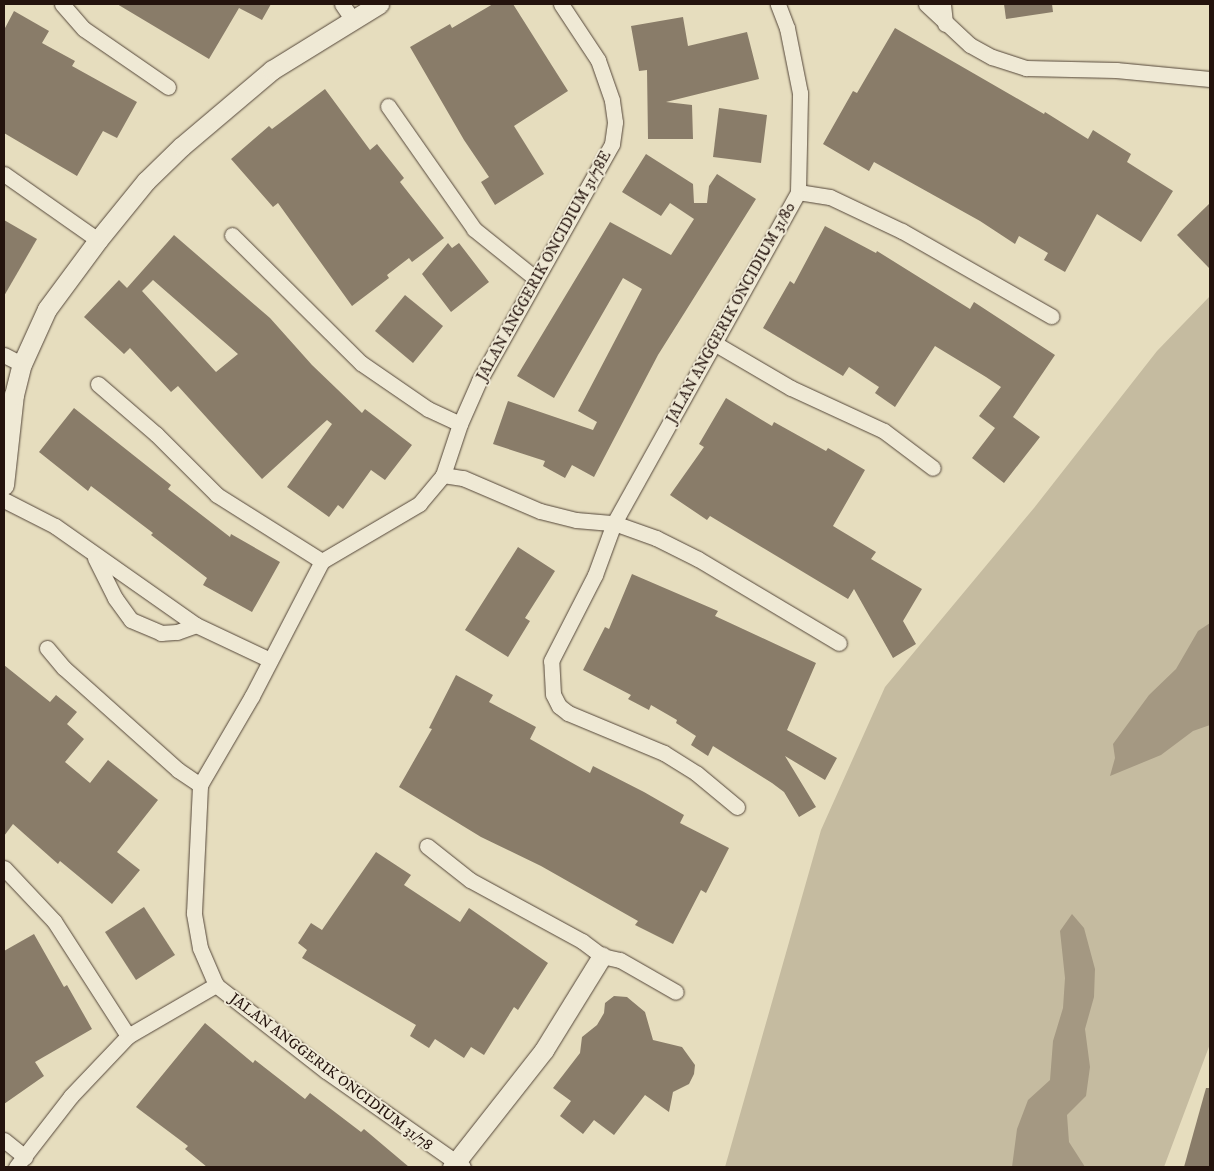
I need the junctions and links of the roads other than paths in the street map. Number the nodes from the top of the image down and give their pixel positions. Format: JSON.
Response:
{"nodes":[{"id":1,"x":62,"y":4,"type":"edge"},
{"id":2,"x":379,"y":4,"type":"edge"},
{"id":3,"x":560,"y":4,"type":"edge"},
{"id":4,"x":778,"y":4,"type":"edge"},
{"id":5,"x":926,"y":4,"type":"edge"},
{"id":6,"x":943,"y":4,"type":"edge"},
{"id":7,"x":347,"y":11,"type":"edge"},
{"id":8,"x":945,"y":24,"type":"junction"},
{"id":9,"x":1210,"y":79,"type":"edge"},
{"id":10,"x":168,"y":88,"type":"dead end"},
{"id":11,"x":388,"y":106,"type":"dead end"},
{"id":12,"x":4,"y":174,"type":"edge"},
{"id":13,"x":798,"y":192,"type":"junction"},
{"id":14,"x":232,"y":235,"type":"dead end"},
{"id":15,"x":98,"y":240,"type":"junction"},
{"id":16,"x":535,"y":278,"type":"junction"},
{"id":17,"x":1051,"y":316,"type":"dead end"},
{"id":18,"x":714,"y":343,"type":"junction"},
{"id":19,"x":4,"y":355,"type":"edge"},
{"id":20,"x":22,"y":364,"type":"junction"},
{"id":21,"x":98,"y":384,"type":"dead end"},
{"id":22,"x":460,"y":424,"type":"junction"},
{"id":23,"x":933,"y":468,"type":"dead end"},
{"id":24,"x":442,"y":475,"type":"junction"},
{"id":25,"x":4,"y":485,"type":"edge"},
{"id":26,"x":4,"y":500,"type":"edge"},
{"id":27,"x":614,"y":523,"type":"junction"},
{"id":28,"x":93,"y":554,"type":"junction"},
{"id":29,"x":322,"y":560,"type":"junction"},
{"id":30,"x":196,"y":625,"type":"junction"},
{"id":31,"x":839,"y":642,"type":"dead end"},
{"id":32,"x":47,"y":648,"type":"dead end"},
{"id":33,"x":270,"y":660,"type":"junction"},
{"id":34,"x":200,"y":785,"type":"junction"},
{"id":35,"x":737,"y":807,"type":"dead end"},
{"id":36,"x":427,"y":846,"type":"dead end"},
{"id":37,"x":4,"y":868,"type":"edge"},
{"id":38,"x":602,"y":956,"type":"junction"},
{"id":39,"x":216,"y":985,"type":"junction"},
{"id":40,"x":676,"y":992,"type":"dead end"},
{"id":41,"x":128,"y":1036,"type":"junction"},
{"id":42,"x":4,"y":1140,"type":"edge"},
{"id":43,"x":21,"y":1162,"type":"edge"},
{"id":44,"x":457,"y":1166,"type":"edge"}],
"edges":[{"from":1,"to":10,"type":"street"},
{"from":2,"to":7,"type":"street"},
{"from":3,"to":16,"type":"street","name":"JALAN ANGGERIK ONCIDIUM 31/78E"},
{"from":4,"to":13,"type":"street","name":"JALAN ANGGERIK ONCIDIUM 31/80"},
{"from":5,"to":8,"type":"street"},
{"from":6,"to":8,"type":"street"},
{"from":7,"to":15,"type":"street"},
{"from":8,"to":9,"type":"street"},
{"from":11,"to":16,"type":"street"},
{"from":12,"to":15,"type":"street"},
{"from":13,"to":17,"type":"street"},
{"from":13,"to":18,"type":"street","name":"JALAN ANGGERIK ONCIDIUM 31/80"},
{"from":14,"to":22,"type":"street"},
{"from":15,"to":20,"type":"street"},
{"from":16,"to":22,"type":"street","name":"JALAN ANGGERIK ONCIDIUM 31/78E"},
{"from":18,"to":23,"type":"street"},
{"from":18,"to":27,"type":"street","name":"JALAN ANGGERIK ONCIDIUM 31/80"},
{"from":19,"to":20,"type":"street"},
{"from":20,"to":25,"type":"street"},
{"from":21,"to":29,"type":"street"},
{"from":22,"to":24,"type":"street","name":"JALAN ANGGERIK ONCIDIUM 31/78E"},
{"from":24,"to":27,"type":"street"},
{"from":24,"to":29,"type":"street"},
{"from":26,"to":28,"type":"street"},
{"from":27,"to":31,"type":"street"},
{"from":27,"to":35,"type":"street","name":"JALAN ANGGERIK ONCIDIUM 31/80"},
{"from":28,"to":30,"type":"street"},
{"from":28,"to":30,"type":"street"},
{"from":29,"to":33,"type":"street","name":"JALAN ANGGERIK ONCIDIUM 31/78"},
{"from":30,"to":33,"type":"street"},
{"from":32,"to":34,"type":"street"},
{"from":33,"to":34,"type":"street","name":"JALAN ANGGERIK ONCIDIUM 31/78"},
{"from":34,"to":39,"type":"street","name":"JALAN ANGGERIK ONCIDIUM 31/78"},
{"from":36,"to":38,"type":"street"},
{"from":37,"to":41,"type":"street"},
{"from":38,"to":40,"type":"street"},
{"from":38,"to":44,"type":"street"},
{"from":39,"to":41,"type":"street"},
{"from":39,"to":44,"type":"street","name":"JALAN ANGGERIK ONCIDIUM 31/78"},
{"from":41,"to":43,"type":"street"},
{"from":42,"to":43,"type":"street"}]}
